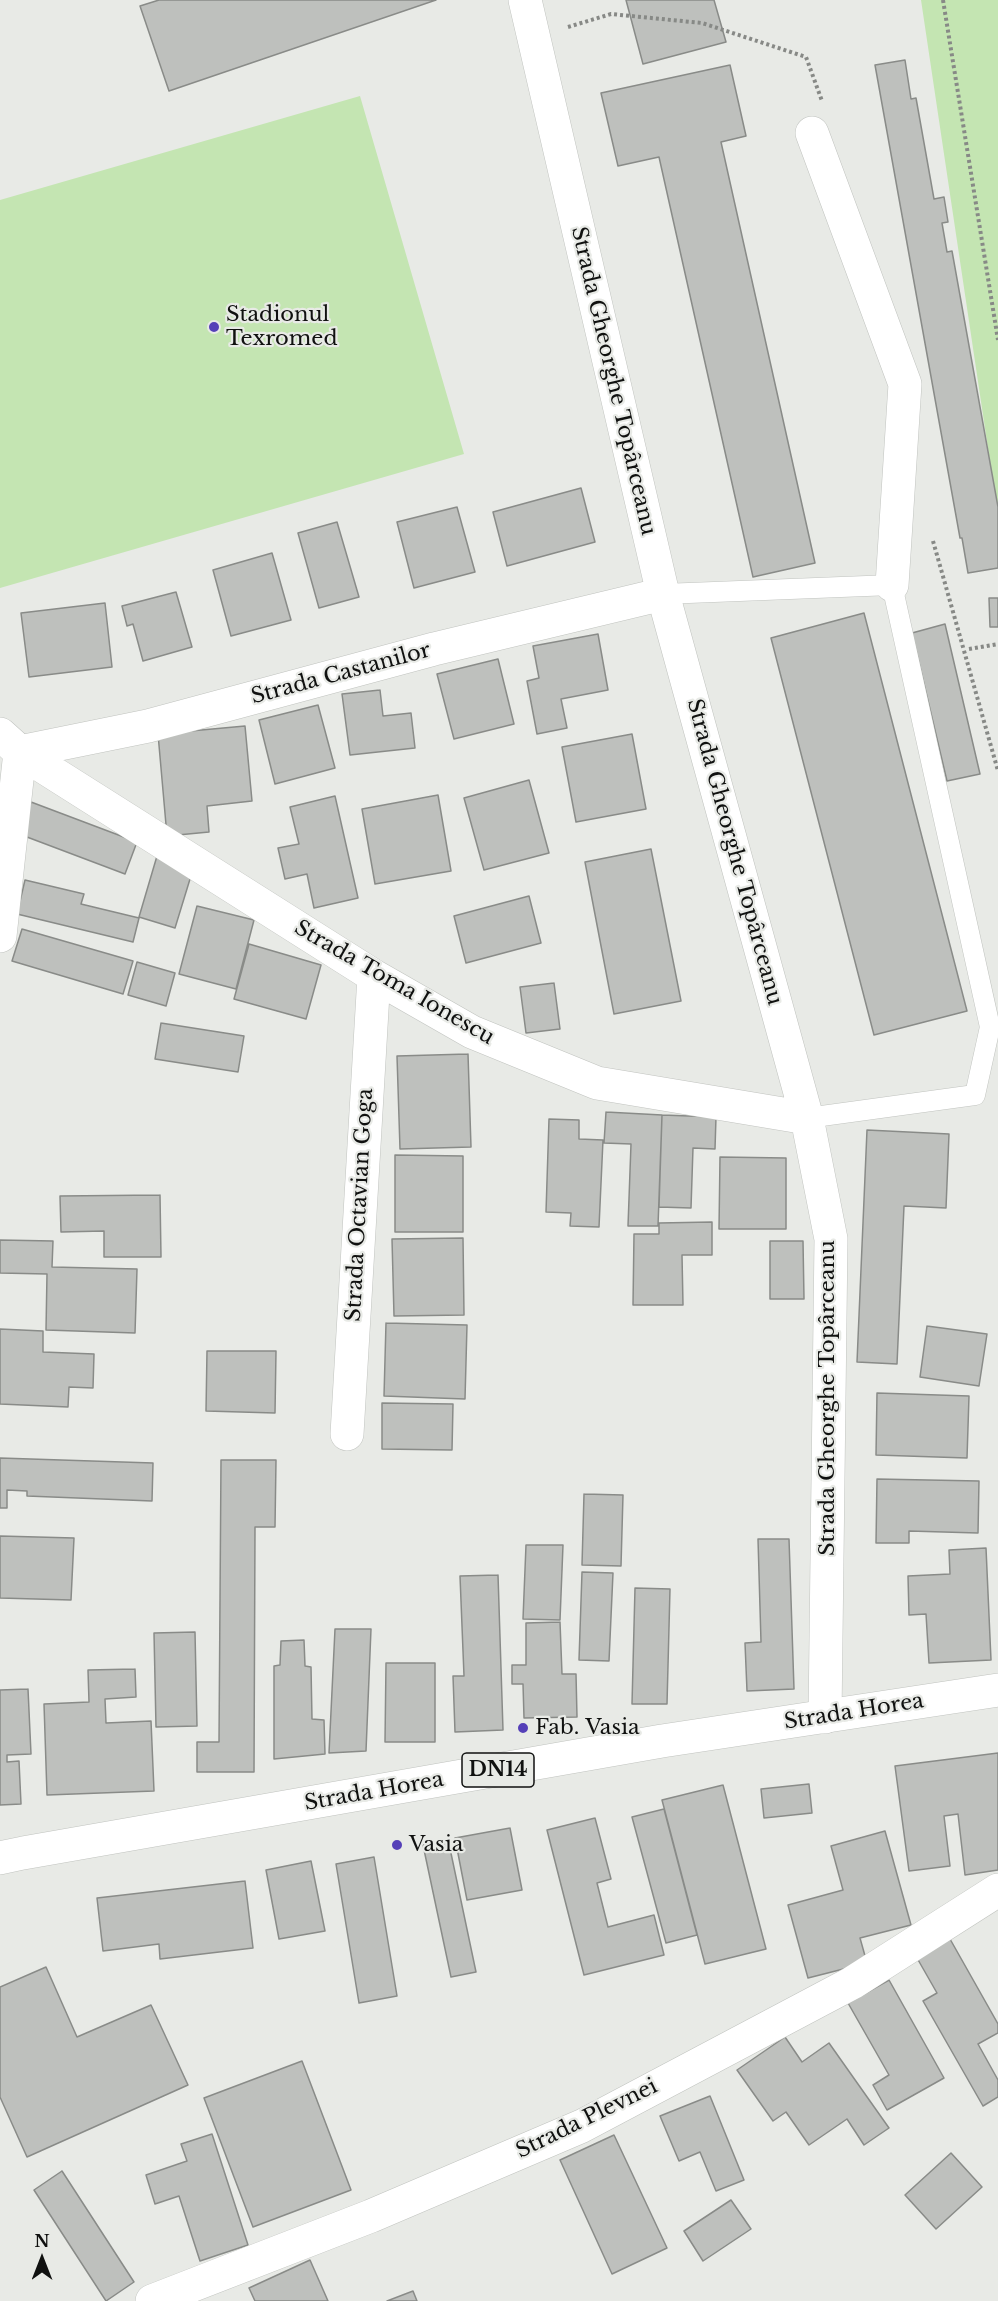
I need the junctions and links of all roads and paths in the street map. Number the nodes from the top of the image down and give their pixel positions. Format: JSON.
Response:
{"nodes":[{"id":1,"x":525,"y":0,"type":"edge"},
{"id":2,"x":943,"y":0,"type":"edge"},
{"id":3,"x":812,"y":133,"type":"dead end"},
{"id":4,"x":998,"y":340,"type":"edge"},
{"id":5,"x":892,"y":585,"type":"junction"},
{"id":6,"x":663,"y":594,"type":"junction"},
{"id":7,"x":998,"y":644,"type":"edge"},
{"id":8,"x":969,"y":649,"type":"dead end"},
{"id":9,"x":10,"y":743,"type":"edge"},
{"id":10,"x":0,"y":936,"type":"edge"},
{"id":11,"x":374,"y":976,"type":"junction"},
{"id":12,"x":807,"y":1118,"type":"junction"},
{"id":13,"x":347,"y":1434,"type":"dead end"},
{"id":14,"x":998,"y":1690,"type":"edge"},
{"id":15,"x":825,"y":1717,"type":"junction"},
{"id":16,"x":0,"y":1858,"type":"edge"},
{"id":17,"x":998,"y":1890,"type":"edge"},
{"id":18,"x":152,"y":2301,"type":"edge"}],
"edges":[{"from":1,"to":6,"type":"street","name":"Strada Gheorghe Topârceanu"},
{"from":2,"to":4,"type":"path"},
{"from":3,"to":5,"type":"street"},
{"from":5,"to":6,"type":"lane"},
{"from":5,"to":12,"type":"lane"},
{"from":6,"to":9,"type":"street","name":"Strada Castanilor"},
{"from":6,"to":12,"type":"street","name":"Strada Gheorghe Topârceanu"},
{"from":7,"to":8,"type":"path"},
{"from":9,"to":10,"type":"street"},
{"from":9,"to":11,"type":"street","name":"Strada Toma Ionescu"},
{"from":11,"to":12,"type":"street","name":"Strada Toma Ionescu"},
{"from":11,"to":13,"type":"street","name":"Strada Octavian Goga"},
{"from":12,"to":15,"type":"street","name":"Strada Gheorghe Topârceanu"},
{"from":14,"to":15,"type":"street","name":"Strada Horea","number":"DN14"},
{"from":15,"to":16,"type":"street","name":"Strada Horea","number":"DN14"},
{"from":17,"to":18,"type":"street","name":"Strada Plevnei"}]}
